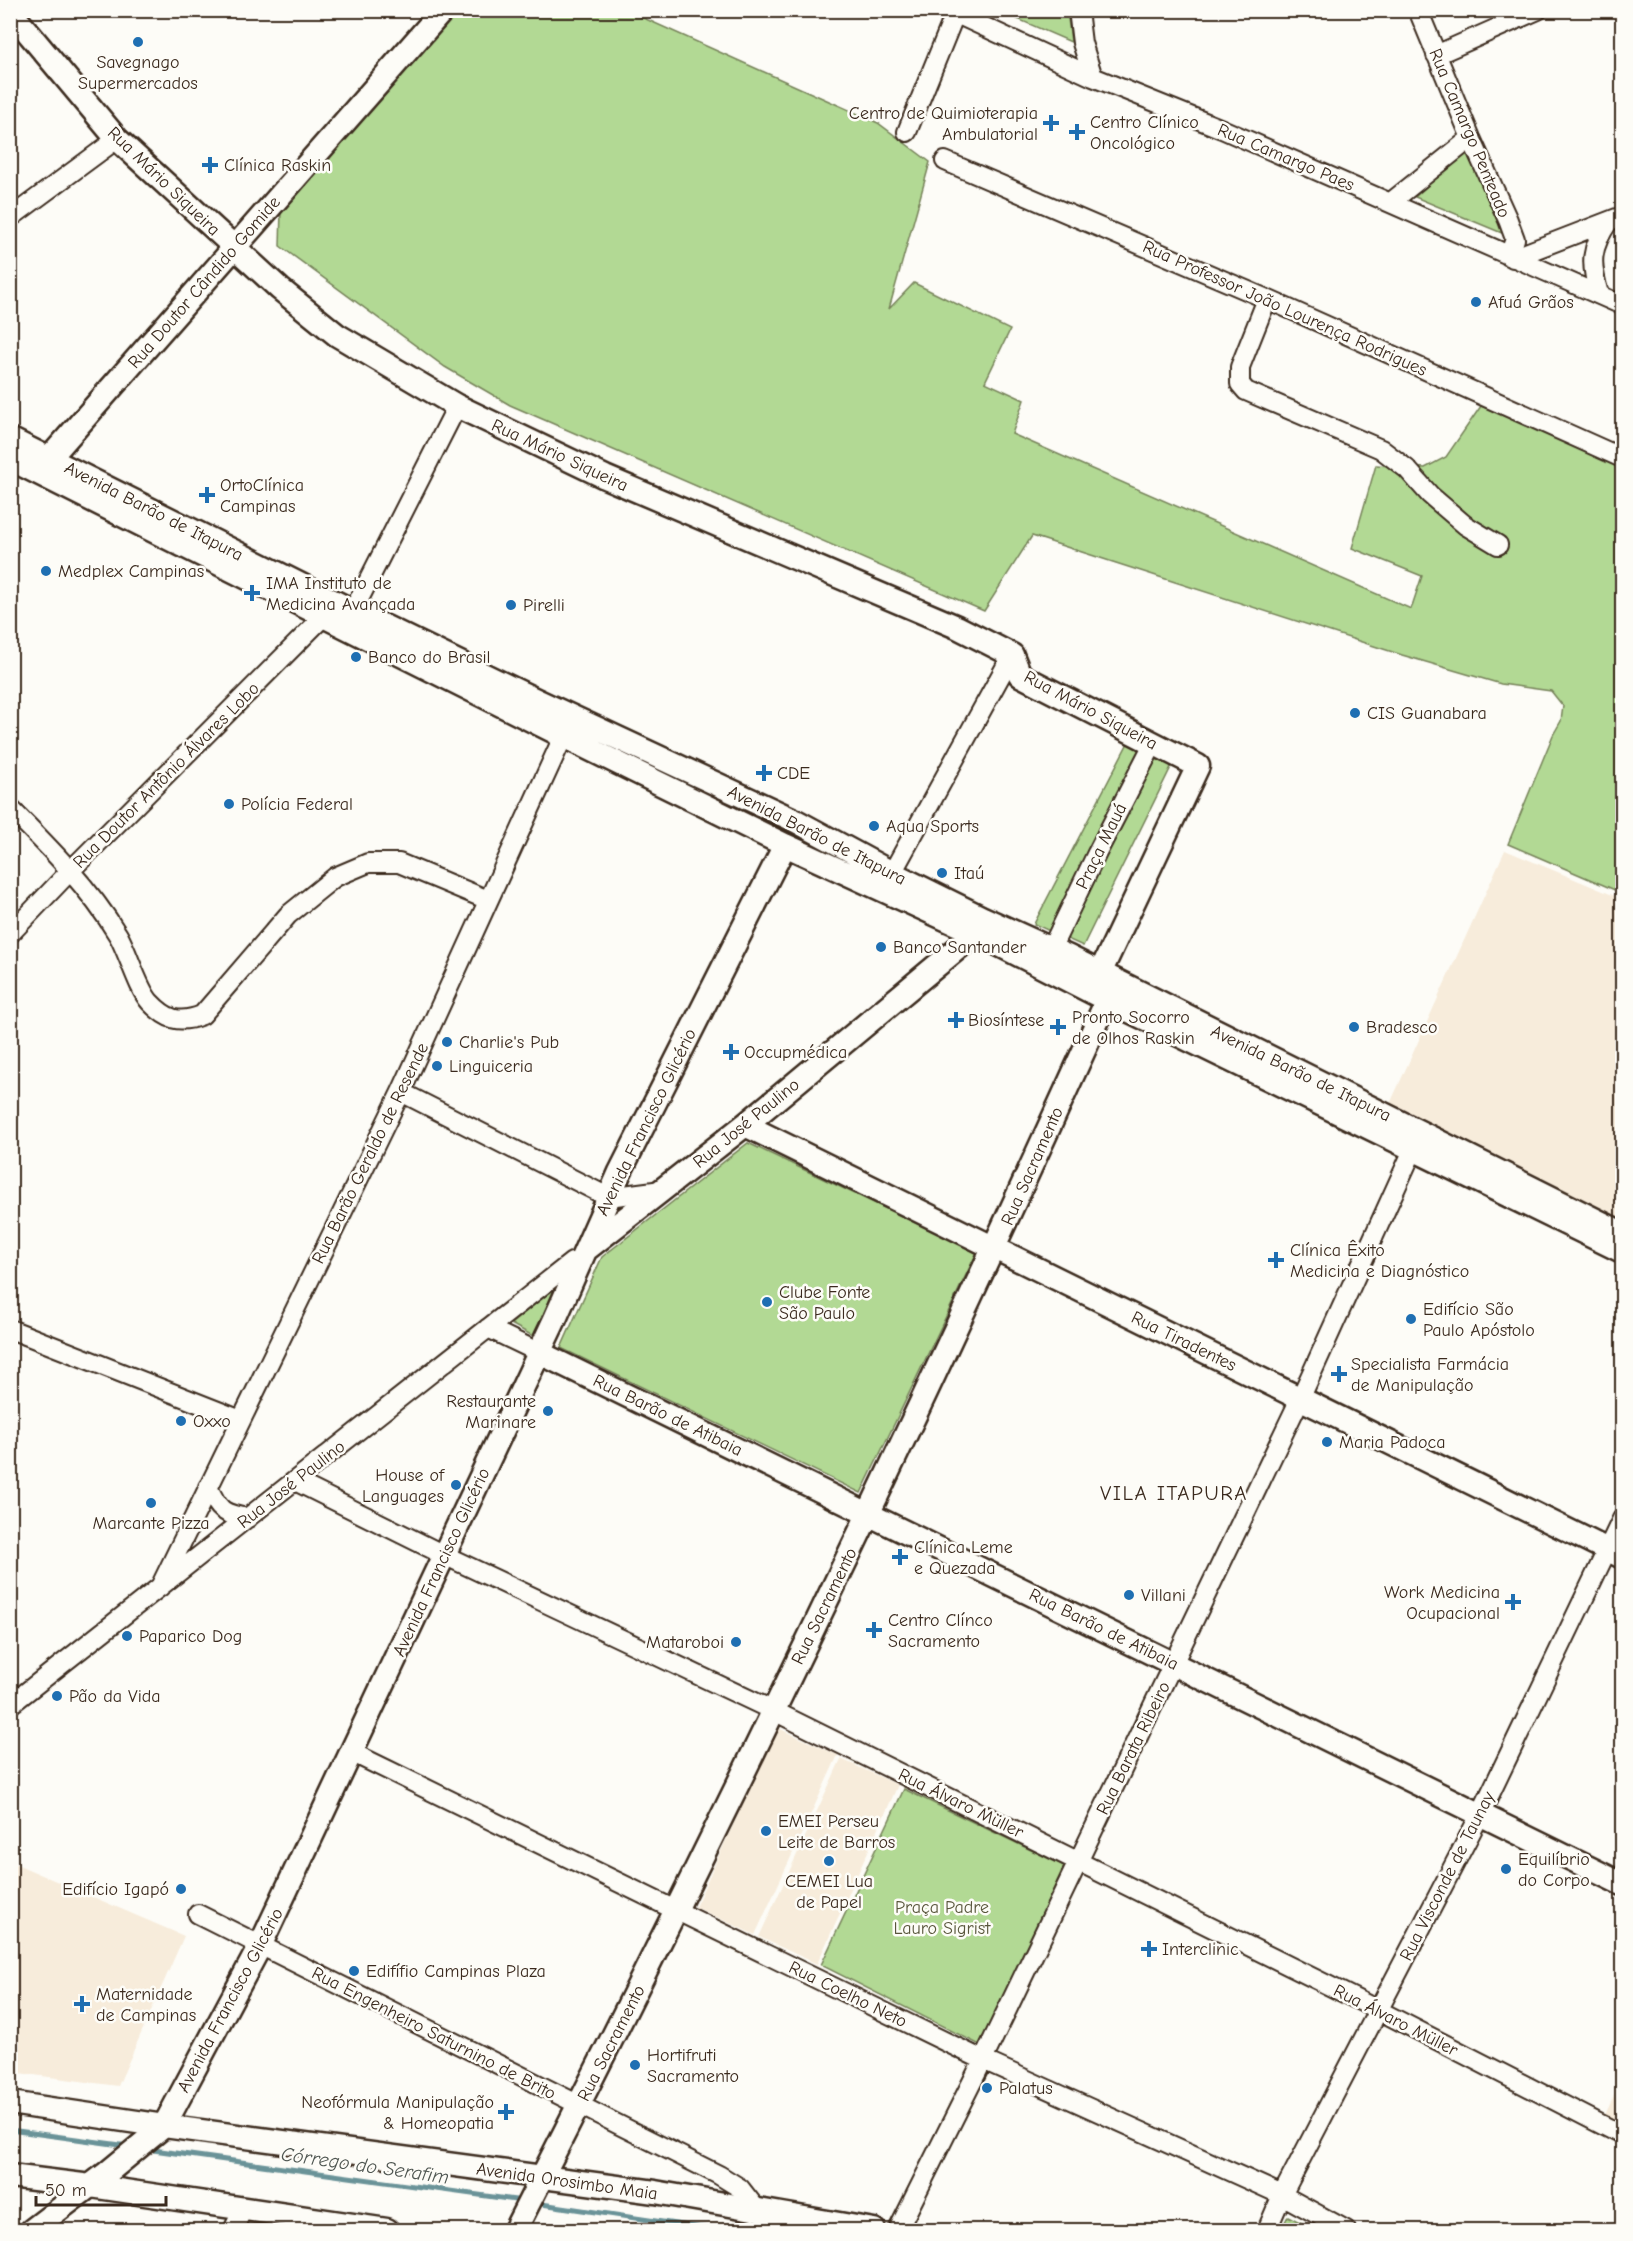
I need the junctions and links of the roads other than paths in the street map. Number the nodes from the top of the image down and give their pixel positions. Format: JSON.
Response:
{"nodes":[{"id":1,"x":443,"y":10,"type":"edge"},
{"id":2,"x":1078,"y":10,"type":"edge"},
{"id":3,"x":1418,"y":10,"type":"edge"},
{"id":4,"x":1538,"y":10,"type":"edge"},
{"id":5,"x":10,"y":11,"type":"edge"},
{"id":6,"x":952,"y":12,"type":"edge"},
{"id":7,"x":1436,"y":55,"type":"junction"},
{"id":8,"x":1093,"y":77,"type":"junction"},
{"id":9,"x":906,"y":132,"type":"dead end"},
{"id":10,"x":1471,"y":138,"type":"junction"},
{"id":11,"x":117,"y":139,"type":"junction"},
{"id":12,"x":945,"y":161,"type":"dead end"},
{"id":13,"x":1391,"y":202,"type":"junction"},
{"id":14,"x":10,"y":218,"type":"edge"},
{"id":15,"x":1616,"y":218,"type":"edge"},
{"id":16,"x":234,"y":248,"type":"junction"},
{"id":17,"x":1511,"y":257,"type":"junction"},
{"id":18,"x":1599,"y":294,"type":"junction"},
{"id":19,"x":1268,"y":299,"type":"junction"},
{"id":20,"x":1623,"y":305,"type":"edge"},
{"id":21,"x":457,"y":406,"type":"junction"},
{"id":22,"x":10,"y":439,"type":"edge"},
{"id":23,"x":1623,"y":458,"type":"edge"},
{"id":24,"x":10,"y":459,"type":"edge"},
{"id":25,"x":42,"y":465,"type":"junction"},
{"id":26,"x":1498,"y":545,"type":"dead end"},
{"id":27,"x":353,"y":611,"type":"junction"},
{"id":28,"x":323,"y":617,"type":"junction"},
{"id":29,"x":1012,"y":655,"type":"junction"},
{"id":30,"x":568,"y":726,"type":"junction"},
{"id":31,"x":1153,"y":744,"type":"junction"},
{"id":32,"x":10,"y":808,"type":"edge"},
{"id":33,"x":785,"y":845,"type":"junction"},
{"id":34,"x":70,"y":870,"type":"junction"},
{"id":35,"x":892,"y":873,"type":"junction"},
{"id":36,"x":488,"y":900,"type":"junction"},
{"id":37,"x":979,"y":926,"type":"junction"},
{"id":38,"x":10,"y":934,"type":"edge"},
{"id":39,"x":1051,"y":949,"type":"junction"},
{"id":40,"x":1100,"y":973,"type":"junction"},
{"id":41,"x":1107,"y":1000,"type":"junction"},
{"id":42,"x":401,"y":1092,"type":"junction"},
{"id":43,"x":745,"y":1125,"type":"junction"},
{"id":44,"x":1418,"y":1141,"type":"junction"},
{"id":45,"x":662,"y":1190,"type":"junction"},
{"id":46,"x":608,"y":1197,"type":"junction"},
{"id":47,"x":1623,"y":1233,"type":"edge"},
{"id":48,"x":995,"y":1248,"type":"junction"},
{"id":49,"x":1623,"y":1251,"type":"edge"},
{"id":50,"x":578,"y":1256,"type":"junction"},
{"id":51,"x":488,"y":1328,"type":"junction"},
{"id":52,"x":10,"y":1329,"type":"edge"},
{"id":53,"x":540,"y":1353,"type":"junction"},
{"id":54,"x":1300,"y":1399,"type":"junction"},
{"id":55,"x":242,"y":1420,"type":"junction"},
{"id":56,"x":295,"y":1480,"type":"junction"},
{"id":57,"x":208,"y":1487,"type":"junction"},
{"id":58,"x":868,"y":1514,"type":"junction"},
{"id":59,"x":248,"y":1518,"type":"junction"},
{"id":60,"x":1623,"y":1520,"type":"edge"},
{"id":61,"x":1615,"y":1554,"type":"edge"},
{"id":62,"x":444,"y":1555,"type":"junction"},
{"id":63,"x":160,"y":1587,"type":"junction"},
{"id":64,"x":1174,"y":1663,"type":"junction"},
{"id":65,"x":10,"y":1705,"type":"edge"},
{"id":66,"x":774,"y":1711,"type":"junction"},
{"id":67,"x":351,"y":1752,"type":"junction"},
{"id":68,"x":1480,"y":1815,"type":"junction"},
{"id":69,"x":1078,"y":1862,"type":"junction"},
{"id":70,"x":1623,"y":1884,"type":"edge"},
{"id":71,"x":678,"y":1911,"type":"junction"},
{"id":72,"x":198,"y":1914,"type":"dead end"},
{"id":73,"x":260,"y":1946,"type":"junction"},
{"id":74,"x":1378,"y":2010,"type":"junction"},
{"id":75,"x":983,"y":2060,"type":"junction"},
{"id":76,"x":10,"y":2103,"type":"edge"},
{"id":77,"x":580,"y":2106,"type":"junction"},
{"id":78,"x":164,"y":2126,"type":"junction"},
{"id":79,"x":1623,"y":2135,"type":"edge"},
{"id":80,"x":10,"y":2176,"type":"edge"},
{"id":81,"x":99,"y":2180,"type":"junction"},
{"id":82,"x":541,"y":2182,"type":"junction"},
{"id":83,"x":1282,"y":2195,"type":"junction"},
{"id":84,"x":243,"y":2209,"type":"junction"},
{"id":85,"x":758,"y":2211,"type":"junction"},
{"id":86,"x":32,"y":2230,"type":"edge"},
{"id":87,"x":233,"y":2230,"type":"edge"},
{"id":88,"x":387,"y":2230,"type":"edge"},
{"id":89,"x":515,"y":2230,"type":"edge"},
{"id":90,"x":874,"y":2230,"type":"edge"},
{"id":91,"x":898,"y":2230,"type":"edge"},
{"id":92,"x":1267,"y":2230,"type":"edge"},
{"id":93,"x":1346,"y":2230,"type":"edge"}],
"edges":[{"from":1,"to":16,"type":"main road","name":"Rua Doutor Cândido Gomide"},
{"from":2,"to":8,"type":"street"},
{"from":3,"to":7,"type":"street","name":"Rua Camargo Penteado"},
{"from":4,"to":7,"type":"street"},
{"from":5,"to":11,"type":"main road","name":"Rua Mário Siqueira"},
{"from":6,"to":8,"type":"street","name":"Rua Camargo Paes"},
{"from":6,"to":9,"type":"street"},
{"from":7,"to":10,"type":"street","name":"Rua Camargo Penteado"},
{"from":8,"to":13,"type":"street","name":"Rua Camargo Paes"},
{"from":10,"to":13,"type":"street"},
{"from":10,"to":17,"type":"street","name":"Rua Camargo Penteado"},
{"from":11,"to":14,"type":"street"},
{"from":11,"to":16,"type":"main road","name":"Rua Mário Siqueira"},
{"from":12,"to":19,"type":"street","name":"Rua Professor João Lourença Rodrigues"},
{"from":13,"to":17,"type":"street","name":"Rua Camargo Paes"},
{"from":15,"to":17,"type":"street"},
{"from":15,"to":18,"type":"street"},
{"from":16,"to":21,"type":"main road","name":"Rua Mário Siqueira"},
{"from":16,"to":25,"type":"main road","name":"Rua Doutor Cândido Gomide"},
{"from":17,"to":18,"type":"street","name":"Rua Camargo Paes"},
{"from":18,"to":20,"type":"street","name":"Rua Camargo Paes"},
{"from":19,"to":23,"type":"street","name":"Rua Professor João Lourença Rodrigues"},
{"from":19,"to":26,"type":"street"},
{"from":21,"to":27,"type":"street"},
{"from":21,"to":29,"type":"main road","name":"Rua Mário Siqueira"},
{"from":22,"to":25,"type":"main road","name":"Avenida Barão de Itapura"},
{"from":24,"to":25,"type":"main road","name":"Avenida Barão de Itapura"},
{"from":25,"to":27,"type":"main road","name":"Avenida Barão de Itapura"},
{"from":25,"to":28,"type":"main road","name":"Avenida Barão de Itapura"},
{"from":27,"to":30,"type":"main road","name":"Avenida Barão de Itapura"},
{"from":28,"to":30,"type":"main road","name":"Avenida Barão de Itapura"},
{"from":28,"to":34,"type":"street","name":"Rua Doutor Antônio Álvares Lobo"},
{"from":29,"to":31,"type":"main road","name":"Rua Mário Siqueira"},
{"from":29,"to":35,"type":"street"},
{"from":30,"to":33,"type":"main road","name":"Avenida Barão de Itapura"},
{"from":30,"to":35,"type":"main road","name":"Avenida Barão de Itapura"},
{"from":30,"to":36,"type":"street","name":"Rua Barão Geraldo de Resende"},
{"from":31,"to":39,"type":"street","name":"Praça Mauá"},
{"from":31,"to":40,"type":"main road","name":"Rua Mário Siqueira"},
{"from":32,"to":34,"type":"street"},
{"from":33,"to":37,"type":"main road","name":"Avenida Barão de Itapura"},
{"from":33,"to":46,"type":"main road","name":"Avenida Francisco Glicério"},
{"from":34,"to":36,"type":"street"},
{"from":34,"to":38,"type":"street","name":"Rua Doutor Antônio Álvares Lobo"},
{"from":35,"to":37,"type":"main road","name":"Avenida Barão de Itapura"},
{"from":36,"to":42,"type":"street","name":"Rua Barão Geraldo de Resende"},
{"from":37,"to":39,"type":"main road","name":"Avenida Barão de Itapura"},
{"from":37,"to":41,"type":"main road","name":"Avenida Barão de Itapura"},
{"from":37,"to":43,"type":"main road","name":"Rua José Paulino"},
{"from":39,"to":40,"type":"main road","name":"Avenida Barão de Itapura"},
{"from":40,"to":41,"type":"main road"},
{"from":40,"to":44,"type":"main road","name":"Avenida Barão de Itapura"},
{"from":41,"to":44,"type":"main road","name":"Avenida Barão de Itapura"},
{"from":41,"to":48,"type":"main road","name":"Rua Sacramento"},
{"from":42,"to":46,"type":"street"},
{"from":42,"to":55,"type":"street","name":"Rua Barão Geraldo de Resende"},
{"from":43,"to":45,"type":"main road","name":"Rua José Paulino"},
{"from":43,"to":48,"type":"main road","name":"Rua Tiradentes"},
{"from":44,"to":47,"type":"main road","name":"Avenida Barão de Itapura"},
{"from":44,"to":49,"type":"main road","name":"Avenida Barão de Itapura"},
{"from":44,"to":54,"type":"street","name":"Rua Barata Ribeiro"},
{"from":45,"to":46,"type":"street"},
{"from":45,"to":50,"type":"main road","name":"Rua José Paulino"},
{"from":46,"to":50,"type":"main road","name":"Avenida Francisco Glicério"},
{"from":48,"to":54,"type":"main road","name":"Rua Tiradentes"},
{"from":48,"to":58,"type":"main road","name":"Rua Sacramento"},
{"from":50,"to":51,"type":"street","name":"Rua José Paulino"},
{"from":50,"to":53,"type":"main road","name":"Avenida Francisco Glicério"},
{"from":51,"to":53,"type":"street","name":"Rua Barão de Atibaia"},
{"from":51,"to":56,"type":"street","name":"Rua José Paulino"},
{"from":52,"to":55,"type":"street"},
{"from":53,"to":58,"type":"main road","name":"Rua Barão de Atibaia"},
{"from":53,"to":62,"type":"main road","name":"Avenida Francisco Glicério"},
{"from":54,"to":61,"type":"main road","name":"Rua Tiradentes"},
{"from":54,"to":64,"type":"street","name":"Rua Barata Ribeiro"},
{"from":55,"to":57,"type":"street","name":"Rua Barão Geraldo de Resende"},
{"from":56,"to":59,"type":"street","name":"Rua José Paulino"},
{"from":56,"to":62,"type":"street","name":"Rua Álvaro Müller"},
{"from":57,"to":59,"type":"street"},
{"from":57,"to":63,"type":"street","name":"Rua Barão Geraldo de Resende"},
{"from":58,"to":64,"type":"main road","name":"Rua Barão de Atibaia"},
{"from":58,"to":66,"type":"main road","name":"Rua Sacramento"},
{"from":59,"to":63,"type":"street","name":"Rua José Paulino"},
{"from":60,"to":61,"type":"street","name":"Rua Visconde de Taunay"},
{"from":61,"to":68,"type":"street","name":"Rua Visconde de Taunay"},
{"from":62,"to":66,"type":"street","name":"Rua Álvaro Müller"},
{"from":62,"to":67,"type":"main road","name":"Avenida Francisco Glicério"},
{"from":63,"to":65,"type":"street","name":"Rua José Paulino"},
{"from":64,"to":68,"type":"main road","name":"Rua Barão de Atibaia"},
{"from":64,"to":69,"type":"street","name":"Rua Barata Ribeiro"},
{"from":66,"to":69,"type":"street","name":"Rua Álvaro Müller"},
{"from":66,"to":71,"type":"main road","name":"Rua Sacramento"},
{"from":67,"to":71,"type":"street","name":"Rua Coelho Neto"},
{"from":67,"to":73,"type":"main road","name":"Avenida Francisco Glicério"},
{"from":68,"to":70,"type":"main road","name":"Rua Barão de Atibaia"},
{"from":68,"to":74,"type":"street","name":"Rua Visconde de Taunay"},
{"from":69,"to":74,"type":"street","name":"Rua Álvaro Müller"},
{"from":69,"to":75,"type":"street","name":"Rua Barata Ribeiro"},
{"from":71,"to":75,"type":"street","name":"Rua Coelho Neto"},
{"from":71,"to":77,"type":"main road","name":"Rua Sacramento"},
{"from":72,"to":73,"type":"street","name":"Rua Engenheiro Saturnino de Brito"},
{"from":73,"to":77,"type":"street","name":"Rua Engenheiro Saturnino de Brito"},
{"from":73,"to":78,"type":"main road","name":"Avenida Francisco Glicério"},
{"from":74,"to":79,"type":"street","name":"Rua Álvaro Müller"},
{"from":74,"to":83,"type":"street","name":"Rua Visconde de Taunay"},
{"from":75,"to":83,"type":"street","name":"Rua Coelho Neto"},
{"from":75,"to":91,"type":"street","name":"Rua Barata Ribeiro"},
{"from":76,"to":78,"type":"main road","name":"Avenida Orosimbo Maia"},
{"from":77,"to":82,"type":"main road","name":"Rua Sacramento"},
{"from":77,"to":85,"type":"street","name":"Rua Engenheiro Saturnino de Brito"},
{"from":78,"to":81,"type":"main road","name":"Avenida Francisco Glicério"},
{"from":78,"to":82,"type":"main road","name":"Avenida Orosimbo Maia"},
{"from":80,"to":81,"type":"main road"},
{"from":81,"to":84,"type":"main road"},
{"from":81,"to":86,"type":"main road","name":"Avenida Francisco Glicério"},
{"from":82,"to":85,"type":"main road","name":"Avenida Orosimbo Maia"},
{"from":82,"to":89,"type":"main road","name":"Rua Sacramento"},
{"from":83,"to":92,"type":"street","name":"Rua Visconde de Taunay"},
{"from":83,"to":93,"type":"street","name":"Rua Coelho Neto"},
{"from":84,"to":87,"type":"street"},
{"from":84,"to":88,"type":"main road"},
{"from":85,"to":90,"type":"main road","name":"Avenida Orosimbo Maia"}]}
